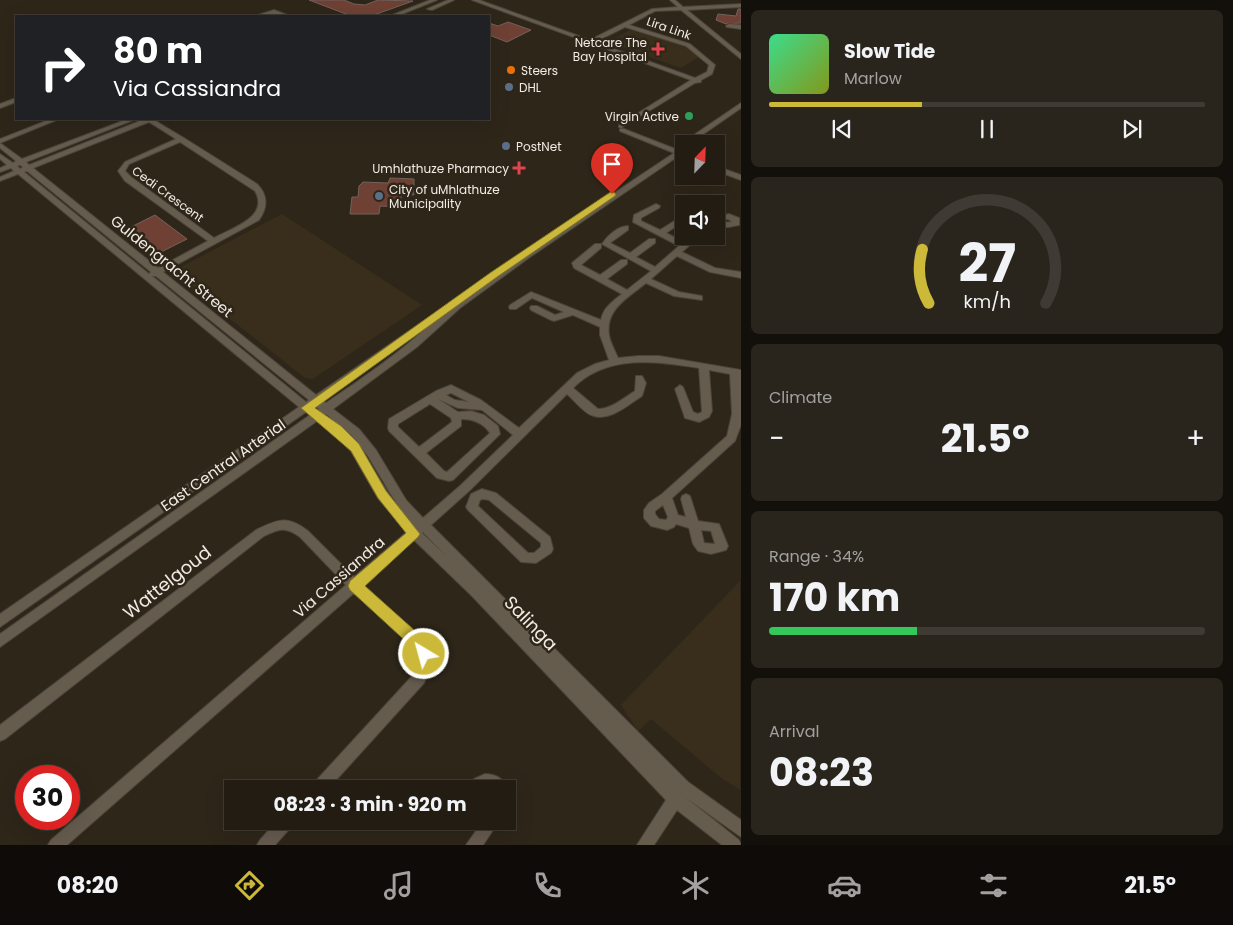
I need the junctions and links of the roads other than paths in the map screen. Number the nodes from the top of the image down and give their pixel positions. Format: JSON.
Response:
{"nodes":[{"id":1,"x":435,"y":0,"type":"edge"},
{"id":2,"x":452,"y":0,"type":"edge"},
{"id":3,"x":474,"y":0,"type":"edge"},
{"id":4,"x":481,"y":0,"type":"edge"},
{"id":5,"x":672,"y":0,"type":"edge"},
{"id":6,"x":676,"y":0,"type":"edge"},
{"id":7,"x":740,"y":5,"type":"edge"},
{"id":8,"x":685,"y":8,"type":"junction"},
{"id":9,"x":262,"y":15,"type":"edge"},
{"id":10,"x":284,"y":15,"type":"edge"},
{"id":11,"x":396,"y":15,"type":"edge"},
{"id":12,"x":414,"y":15,"type":"edge"},
{"id":13,"x":628,"y":26,"type":"junction"},
{"id":14,"x":729,"y":26,"type":"dead end"},
{"id":15,"x":740,"y":27,"type":"edge"},
{"id":16,"x":594,"y":43,"type":"junction"},
{"id":17,"x":740,"y":56,"type":"edge"},
{"id":18,"x":699,"y":79,"type":"junction"},
{"id":19,"x":15,"y":100,"type":"edge"},
{"id":20,"x":0,"y":106,"type":"edge"},
{"id":21,"x":740,"y":107,"type":"edge"},
{"id":22,"x":53,"y":120,"type":"edge"},
{"id":23,"x":131,"y":120,"type":"edge"},
{"id":24,"x":147,"y":120,"type":"edge"},
{"id":25,"x":160,"y":122,"type":"edge"},
{"id":26,"x":698,"y":135,"type":"edge"},
{"id":27,"x":703,"y":135,"type":"edge"},
{"id":28,"x":182,"y":139,"type":"junction"},
{"id":29,"x":0,"y":141,"type":"edge"},
{"id":30,"x":0,"y":145,"type":"edge"},
{"id":31,"x":675,"y":150,"type":"edge"},
{"id":32,"x":675,"y":155,"type":"edge"},
{"id":33,"x":0,"y":156,"type":"edge"},
{"id":34,"x":25,"y":165,"type":"junction"},
{"id":35,"x":10,"y":166,"type":"junction"},
{"id":36,"x":0,"y":170,"type":"edge"},
{"id":37,"x":18,"y":172,"type":"junction"},
{"id":38,"x":725,"y":172,"type":"edge"},
{"id":39,"x":740,"y":178,"type":"edge"},
{"id":40,"x":0,"y":180,"type":"edge"},
{"id":41,"x":34,"y":184,"type":"junction"},
{"id":42,"x":656,"y":206,"type":"dead end"},
{"id":43,"x":725,"y":217,"type":"edge"},
{"id":44,"x":675,"y":223,"type":"edge"},
{"id":45,"x":725,"y":225,"type":"edge"},
{"id":46,"x":625,"y":228,"type":"dead end"},
{"id":47,"x":660,"y":234,"type":"junction"},
{"id":48,"x":652,"y":240,"type":"dead end"},
{"id":49,"x":213,"y":241,"type":"junction"},
{"id":50,"x":598,"y":246,"type":"dead end"},
{"id":51,"x":685,"y":246,"type":"joint"},
{"id":52,"x":677,"y":253,"type":"junction"},
{"id":53,"x":627,"y":260,"type":"junction"},
{"id":54,"x":657,"y":270,"type":"junction"},
{"id":55,"x":158,"y":272,"type":"junction"},
{"id":56,"x":740,"y":275,"type":"edge"},
{"id":57,"x":147,"y":277,"type":"junction"},
{"id":58,"x":602,"y":279,"type":"junction"},
{"id":59,"x":646,"y":280,"type":"junction"},
{"id":60,"x":628,"y":294,"type":"junction"},
{"id":61,"x":699,"y":298,"type":"dead end"},
{"id":62,"x":512,"y":307,"type":"dead end"},
{"id":63,"x":534,"y":308,"type":"dead end"},
{"id":64,"x":571,"y":313,"type":"junction"},
{"id":65,"x":604,"y":325,"type":"junction"},
{"id":66,"x":614,"y":360,"type":"junction"},
{"id":67,"x":704,"y":366,"type":"junction"},
{"id":68,"x":737,"y":372,"type":"edge"},
{"id":69,"x":640,"y":378,"type":"dead end"},
{"id":70,"x":567,"y":388,"type":"junction"},
{"id":71,"x":680,"y":389,"type":"dead end"},
{"id":72,"x":435,"y":397,"type":"junction"},
{"id":73,"x":316,"y":409,"type":"junction"},
{"id":74,"x":456,"y":416,"type":"junction"},
{"id":75,"x":520,"y":435,"type":"junction"},
{"id":76,"x":419,"y":453,"type":"junction"},
{"id":77,"x":465,"y":488,"type":"junction"},
{"id":78,"x":475,"y":497,"type":"junction"},
{"id":79,"x":666,"y":497,"type":"junction"},
{"id":80,"x":686,"y":499,"type":"dead end"},
{"id":81,"x":674,"y":518,"type":"junction"},
{"id":82,"x":419,"y":529,"type":"junction"},
{"id":83,"x":355,"y":586,"type":"junction"},
{"id":84,"x":0,"y":621,"type":"edge"},
{"id":85,"x":0,"y":641,"type":"edge"},
{"id":86,"x":0,"y":734,"type":"edge"},
{"id":87,"x":326,"y":780,"type":"edge"},
{"id":88,"x":683,"y":786,"type":"junction"},
{"id":89,"x":675,"y":799,"type":"junction"},
{"id":90,"x":279,"y":830,"type":"edge"},
{"id":91,"x":740,"y":830,"type":"edge"},
{"id":92,"x":56,"y":845,"type":"edge"},
{"id":93,"x":265,"y":845,"type":"edge"},
{"id":94,"x":645,"y":845,"type":"edge"},
{"id":95,"x":734,"y":845,"type":"edge"}],
"edges":[{"from":1,"to":11,"type":"street"},
{"from":2,"to":12,"type":"street"},
{"from":3,"to":16,"type":"street"},
{"from":4,"to":16,"type":"street"},
{"from":5,"to":8,"type":"street"},
{"from":6,"to":8,"type":"street"},
{"from":7,"to":8,"type":"street"},
{"from":8,"to":13,"type":"street"},
{"from":8,"to":17,"type":"street"},
{"from":9,"to":10,"type":"street"},
{"from":13,"to":16,"type":"street"},
{"from":13,"to":18,"type":"street","name":"Lira Link"},
{"from":14,"to":15,"type":"street"},
{"from":16,"to":18,"type":"street"},
{"from":16,"to":18,"type":"street"},
{"from":18,"to":31,"type":"street"},
{"from":19,"to":20,"type":"street"},
{"from":21,"to":26,"type":"street","name":"East Central Arterial"},
{"from":21,"to":27,"type":"street"},
{"from":22,"to":29,"type":"street"},
{"from":23,"to":34,"type":"street"},
{"from":24,"to":34,"type":"street"},
{"from":25,"to":28,"type":"street"},
{"from":28,"to":49,"type":"street"},
{"from":28,"to":49,"type":"street","name":"Cedi Crescent"},
{"from":30,"to":34,"type":"street","name":"Guldengracht Street"},
{"from":32,"to":73,"type":"street","name":"East Central Arterial"},
{"from":33,"to":35,"type":"street","name":"Guldengracht Street"},
{"from":34,"to":35,"type":"street"},
{"from":34,"to":37,"type":"street"},
{"from":34,"to":55,"type":"street","name":"Guldengracht Street"},
{"from":35,"to":36,"type":"street"},
{"from":35,"to":37,"type":"street","name":"Guldengracht Street"},
{"from":37,"to":40,"type":"street"},
{"from":37,"to":41,"type":"street","name":"Guldengracht Street"},
{"from":38,"to":39,"type":"street"},
{"from":40,"to":41,"type":"street"},
{"from":41,"to":57,"type":"street","name":"Guldengracht Street"},
{"from":42,"to":47,"type":"street"},
{"from":43,"to":45,"type":"street"},
{"from":44,"to":47,"type":"street"},
{"from":46,"to":53,"type":"street"},
{"from":47,"to":51,"type":"street"},
{"from":48,"to":53,"type":"street"},
{"from":49,"to":55,"type":"street"},
{"from":50,"to":58,"type":"street"},
{"from":51,"to":52,"type":"street"},
{"from":52,"to":54,"type":"street"},
{"from":52,"to":56,"type":"street"},
{"from":53,"to":54,"type":"street"},
{"from":53,"to":58,"type":"street"},
{"from":54,"to":59,"type":"street"},
{"from":55,"to":57,"type":"street"},
{"from":55,"to":73,"type":"street","name":"Guldengracht Street"},
{"from":57,"to":73,"type":"street","name":"Guldengracht Street"},
{"from":58,"to":60,"type":"street"},
{"from":59,"to":60,"type":"street"},
{"from":59,"to":61,"type":"street"},
{"from":60,"to":65,"type":"street"},
{"from":62,"to":64,"type":"street"},
{"from":63,"to":64,"type":"street"},
{"from":64,"to":65,"type":"street"},
{"from":65,"to":66,"type":"street"},
{"from":66,"to":67,"type":"street","name":"Via Cassiandra"},
{"from":66,"to":70,"type":"street","name":"Via Cassiandra"},
{"from":67,"to":68,"type":"street","name":"Via Cassiandra"},
{"from":67,"to":71,"type":"street"},
{"from":68,"to":79,"type":"street"},
{"from":69,"to":70,"type":"street"},
{"from":70,"to":75,"type":"street","name":"Via Cassiandra"},
{"from":72,"to":74,"type":"street"},
{"from":72,"to":75,"type":"street"},
{"from":72,"to":76,"type":"street"},
{"from":73,"to":82,"type":"street","name":"Salinga"},
{"from":73,"to":84,"type":"street","name":"East Central Arterial"},
{"from":73,"to":85,"type":"street","name":"East Central Arterial"},
{"from":74,"to":76,"type":"street"},
{"from":74,"to":76,"type":"street"},
{"from":75,"to":77,"type":"street","name":"Via Cassiandra"},
{"from":77,"to":78,"type":"street"},
{"from":77,"to":82,"type":"street","name":"Via Cassiandra"},
{"from":78,"to":78,"type":"street"},
{"from":79,"to":81,"type":"street"},
{"from":79,"to":81,"type":"street"},
{"from":80,"to":81,"type":"street"},
{"from":82,"to":83,"type":"street","name":"Via Cassiandra"},
{"from":82,"to":88,"type":"street","name":"Salinga"},
{"from":82,"to":89,"type":"street","name":"Salinga"},
{"from":83,"to":86,"type":"street","name":"Wattelgoud"},
{"from":83,"to":87,"type":"street","name":"Wattelgoud"},
{"from":83,"to":92,"type":"street","name":"Via Cassiandra"},
{"from":88,"to":89,"type":"street"},
{"from":88,"to":91,"type":"street","name":"Salinga"},
{"from":89,"to":94,"type":"street"},
{"from":89,"to":95,"type":"street","name":"Salinga"},
{"from":90,"to":93,"type":"street"}]}
